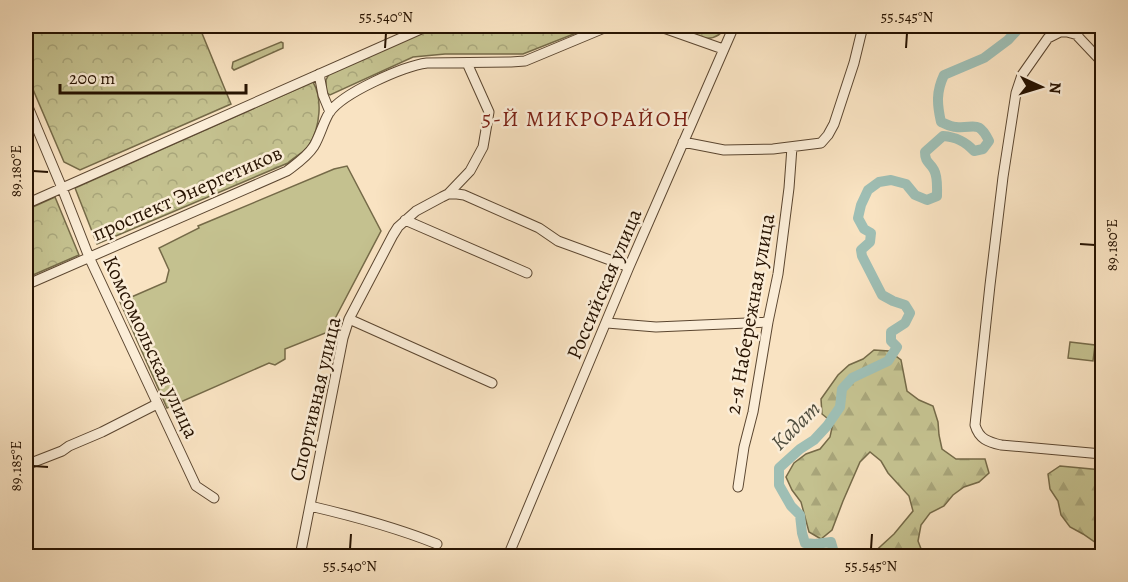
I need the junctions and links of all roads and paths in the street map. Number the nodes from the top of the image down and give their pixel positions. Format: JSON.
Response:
{"nodes":[{"id":1,"x":428,"y":26,"type":"edge"},
{"id":2,"x":608,"y":26,"type":"edge"},
{"id":3,"x":658,"y":26,"type":"edge"},
{"id":4,"x":734,"y":26,"type":"edge"},
{"id":5,"x":863,"y":26,"type":"edge"},
{"id":6,"x":1054,"y":26,"type":"edge"},
{"id":7,"x":1068,"y":26,"type":"edge"},
{"id":8,"x":1078,"y":35,"type":"junction"},
{"id":9,"x":1048,"y":38,"type":"junction"},
{"id":10,"x":723,"y":49,"type":"junction"},
{"id":11,"x":1102,"y":62,"type":"edge"},
{"id":12,"x":467,"y":63,"type":"junction"},
{"id":13,"x":319,"y":74,"type":"junction"},
{"id":14,"x":26,"y":102,"type":"edge"},
{"id":15,"x":330,"y":112,"type":"junction"},
{"id":16,"x":683,"y":142,"type":"junction"},
{"id":17,"x":792,"y":147,"type":"junction"},
{"id":18,"x":62,"y":188,"type":"junction"},
{"id":19,"x":448,"y":194,"type":"junction"},
{"id":20,"x":26,"y":204,"type":"edge"},
{"id":21,"x":405,"y":220,"type":"junction"},
{"id":22,"x":89,"y":257,"type":"junction"},
{"id":23,"x":628,"y":267,"type":"junction"},
{"id":24,"x":527,"y":273,"type":"dead end"},
{"id":25,"x":26,"y":285,"type":"edge"},
{"id":26,"x":349,"y":319,"type":"junction"},
{"id":27,"x":768,"y":322,"type":"junction"},
{"id":28,"x":606,"y":323,"type":"junction"},
{"id":29,"x":492,"y":384,"type":"dead end"},
{"id":30,"x":157,"y":404,"type":"junction"},
{"id":31,"x":1102,"y":454,"type":"edge"},
{"id":32,"x":26,"y":465,"type":"edge"},
{"id":33,"x":738,"y":487,"type":"dead end"},
{"id":34,"x":214,"y":498,"type":"dead end"},
{"id":35,"x":310,"y":506,"type":"junction"},
{"id":36,"x":436,"y":544,"type":"dead end"},
{"id":37,"x":300,"y":556,"type":"edge"},
{"id":38,"x":508,"y":556,"type":"edge"}],
"edges":[{"from":1,"to":13,"type":"street"},
{"from":2,"to":12,"type":"street","name":"проспект Энергетиков"},
{"from":3,"to":10,"type":"street"},
{"from":4,"to":10,"type":"street","name":"Российская улица"},
{"from":5,"to":17,"type":"street"},
{"from":6,"to":9,"type":"street"},
{"from":7,"to":8,"type":"street"},
{"from":8,"to":9,"type":"street"},
{"from":8,"to":11,"type":"street"},
{"from":9,"to":31,"type":"street"},
{"from":10,"to":16,"type":"street","name":"Российская улица"},
{"from":12,"to":15,"type":"street","name":"проспект Энергетиков"},
{"from":12,"to":19,"type":"street","name":"Спортивная улица"},
{"from":13,"to":15,"type":"street"},
{"from":13,"to":18,"type":"street"},
{"from":14,"to":18,"type":"street","name":"Комсомольская улица"},
{"from":15,"to":22,"type":"street","name":"проспект Энергетиков"},
{"from":16,"to":17,"type":"street"},
{"from":16,"to":23,"type":"street","name":"Российская улица"},
{"from":17,"to":27,"type":"street","name":"2-я Набережная улица"},
{"from":18,"to":20,"type":"street"},
{"from":18,"to":22,"type":"street","name":"Комсомольская улица"},
{"from":19,"to":21,"type":"street","name":"Спортивная улица"},
{"from":19,"to":23,"type":"street"},
{"from":21,"to":24,"type":"street"},
{"from":21,"to":26,"type":"street","name":"Спортивная улица"},
{"from":22,"to":25,"type":"street","name":"проспект Энергетиков"},
{"from":22,"to":30,"type":"street","name":"Комсомольская улица"},
{"from":23,"to":28,"type":"street","name":"Российская улица"},
{"from":26,"to":29,"type":"street"},
{"from":26,"to":35,"type":"street","name":"Спортивная улица"},
{"from":27,"to":28,"type":"street"},
{"from":27,"to":33,"type":"street","name":"2-я Набережная улица"},
{"from":28,"to":38,"type":"street","name":"Российская улица"},
{"from":30,"to":32,"type":"street"},
{"from":30,"to":34,"type":"street","name":"Комсомольская улица"},
{"from":35,"to":36,"type":"street"},
{"from":35,"to":37,"type":"street","name":"Спортивная улица"}]}
